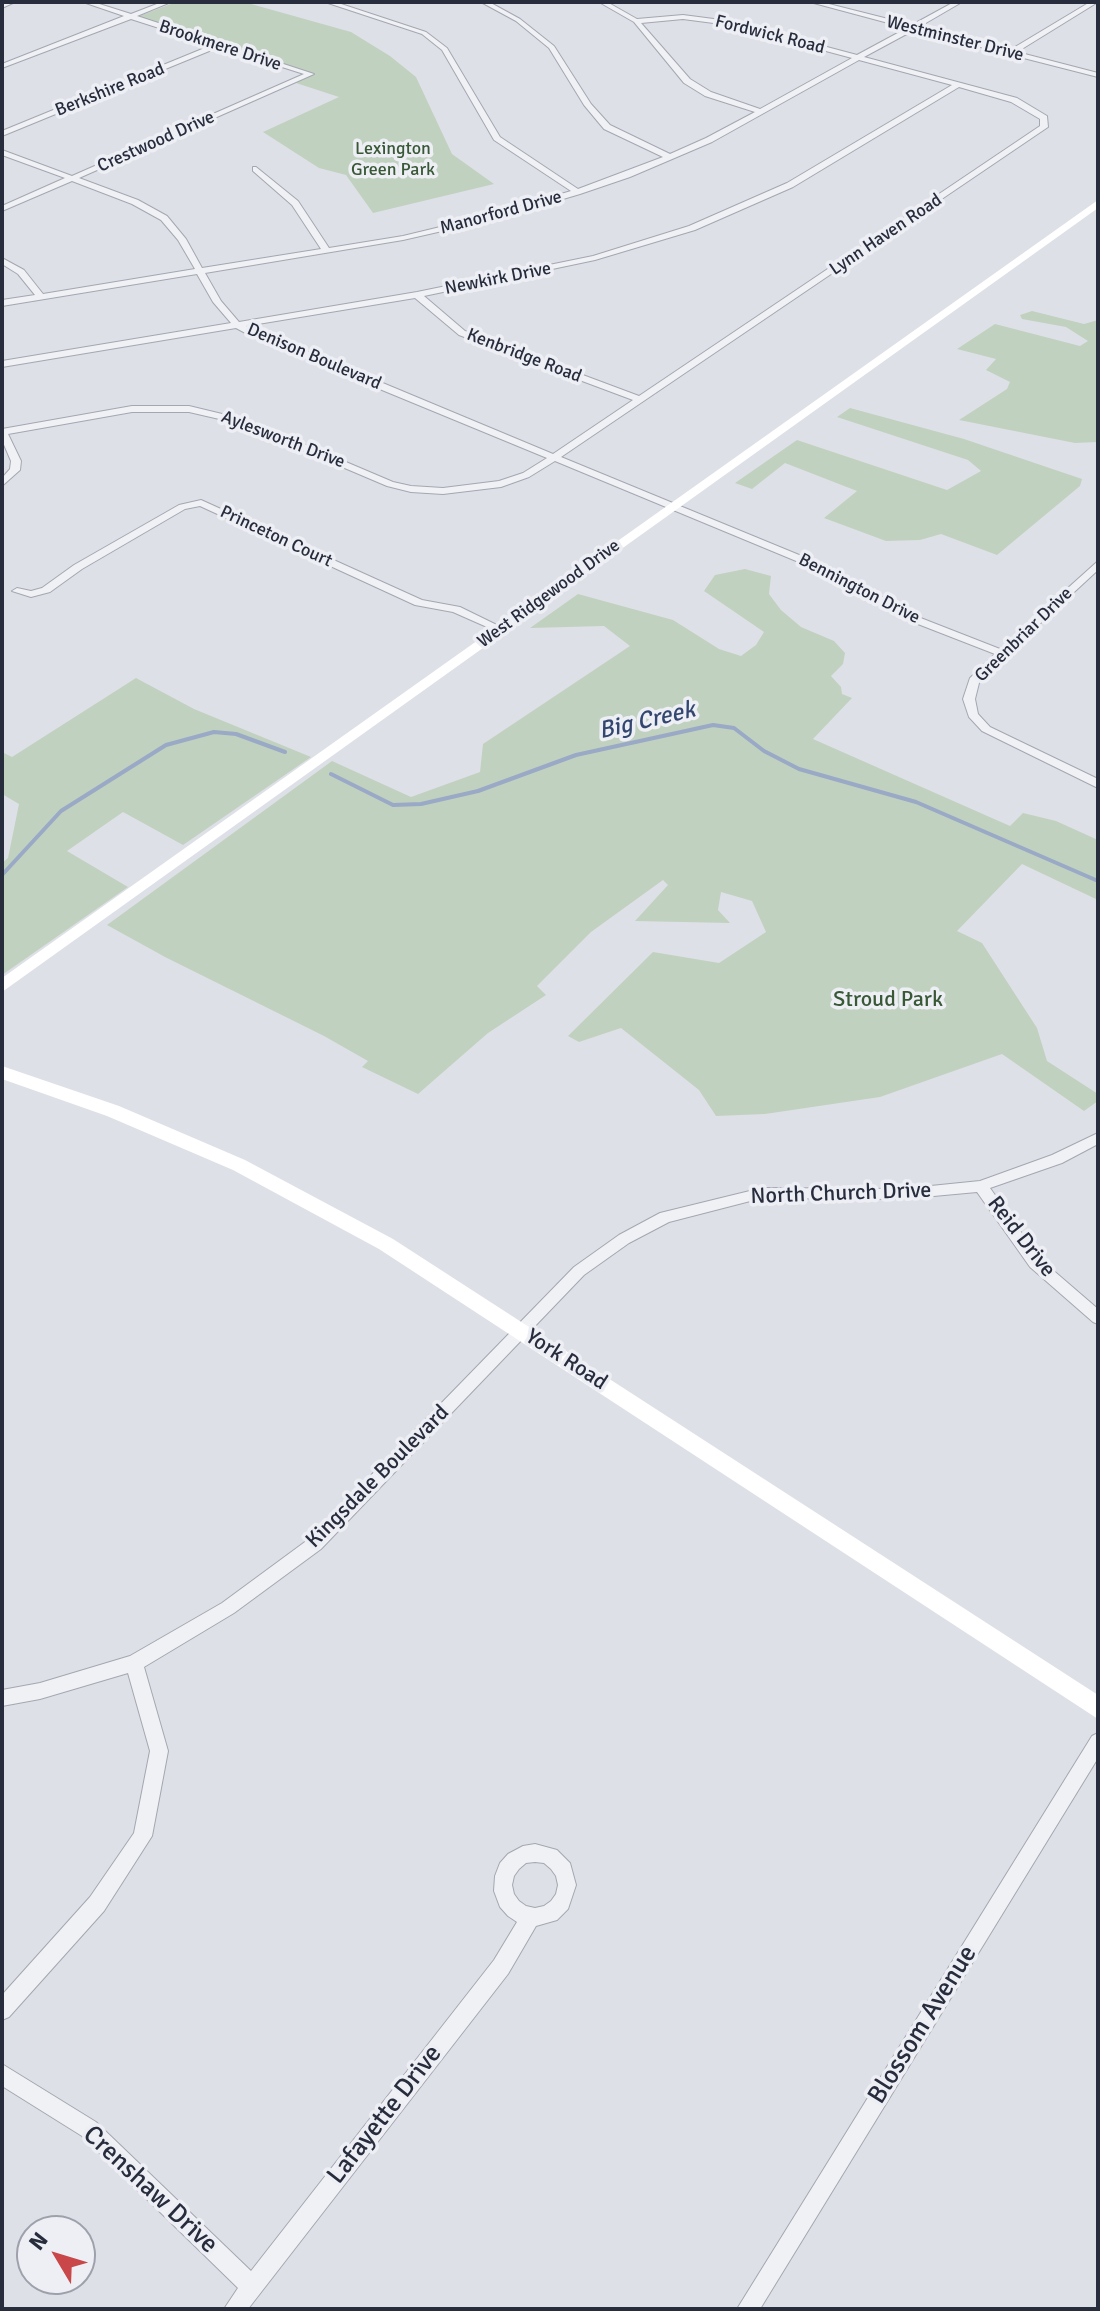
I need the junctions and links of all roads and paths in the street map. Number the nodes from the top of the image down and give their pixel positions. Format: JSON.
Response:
{"nodes":[{"id":1,"x":12,"y":2,"type":"edge"},
{"id":2,"x":86,"y":2,"type":"edge"},
{"id":3,"x":168,"y":2,"type":"edge"},
{"id":4,"x":328,"y":2,"type":"edge"},
{"id":5,"x":484,"y":2,"type":"edge"},
{"id":6,"x":602,"y":2,"type":"edge"},
{"id":7,"x":813,"y":2,"type":"edge"},
{"id":8,"x":959,"y":2,"type":"edge"},
{"id":9,"x":1095,"y":2,"type":"edge"},
{"id":10,"x":825,"y":3,"type":"edge"},
{"id":11,"x":2,"y":6,"type":"edge"},
{"id":12,"x":131,"y":16,"type":"junction"},
{"id":13,"x":636,"y":21,"type":"junction"},
{"id":14,"x":913,"y":28,"type":"junction"},
{"id":15,"x":218,"y":45,"type":"junction"},
{"id":16,"x":1011,"y":53,"type":"junction"},
{"id":17,"x":856,"y":58,"type":"junction"},
{"id":18,"x":2,"y":66,"type":"edge"},
{"id":19,"x":310,"y":74,"type":"joint"},
{"id":20,"x":1098,"y":75,"type":"edge"},
{"id":21,"x":958,"y":85,"type":"junction"},
{"id":22,"x":760,"y":111,"type":"junction"},
{"id":23,"x":2,"y":134,"type":"edge"},
{"id":24,"x":2,"y":152,"type":"edge"},
{"id":25,"x":670,"y":157,"type":"junction"},
{"id":26,"x":256,"y":169,"type":"dead end"},
{"id":27,"x":73,"y":178,"type":"junction"},
{"id":28,"x":577,"y":192,"type":"junction"},
{"id":29,"x":1098,"y":203,"type":"edge"},
{"id":30,"x":2,"y":209,"type":"edge"},
{"id":31,"x":327,"y":251,"type":"junction"},
{"id":32,"x":2,"y":260,"type":"edge"},
{"id":33,"x":199,"y":273,"type":"junction"},
{"id":34,"x":417,"y":295,"type":"junction"},
{"id":35,"x":40,"y":296,"type":"junction"},
{"id":36,"x":2,"y":303,"type":"edge"},
{"id":37,"x":236,"y":324,"type":"junction"},
{"id":38,"x":2,"y":364,"type":"edge"},
{"id":39,"x":640,"y":400,"type":"junction"},
{"id":40,"x":3,"y":432,"type":"edge"},
{"id":41,"x":555,"y":457,"type":"junction"},
{"id":42,"x":2,"y":483,"type":"edge"},
{"id":43,"x":673,"y":506,"type":"junction"},
{"id":44,"x":1098,"y":564,"type":"edge"},
{"id":45,"x":17,"y":591,"type":"dead end"},
{"id":46,"x":500,"y":629,"type":"junction"},
{"id":47,"x":1002,"y":653,"type":"junction"},
{"id":48,"x":1098,"y":784,"type":"edge"},
{"id":49,"x":2,"y":986,"type":"edge"},
{"id":50,"x":2,"y":1072,"type":"edge"},
{"id":51,"x":1098,"y":1138,"type":"edge"},
{"id":52,"x":981,"y":1186,"type":"junction"},
{"id":53,"x":1098,"y":1318,"type":"edge"},
{"id":54,"x":521,"y":1331,"type":"junction"},
{"id":55,"x":134,"y":1663,"type":"junction"},
{"id":56,"x":2,"y":1698,"type":"edge"},
{"id":57,"x":1098,"y":1708,"type":"edge"},
{"id":58,"x":1098,"y":1742,"type":"edge"},
{"id":59,"x":530,"y":1918,"type":"dead end"},
{"id":60,"x":2,"y":2010,"type":"edge"},
{"id":61,"x":2,"y":2074,"type":"edge"},
{"id":62,"x":252,"y":2287,"type":"junction"},
{"id":63,"x":235,"y":2309,"type":"edge"},
{"id":64,"x":748,"y":2309,"type":"edge"}],
"edges":[{"from":1,"to":11,"type":"street"},
{"from":2,"to":12,"type":"street","name":"Brookmere Drive"},
{"from":3,"to":12,"type":"street"},
{"from":4,"to":28,"type":"street"},
{"from":5,"to":25,"type":"street"},
{"from":6,"to":13,"type":"street"},
{"from":7,"to":10,"type":"street","name":"Westminster Drive"},
{"from":8,"to":14,"type":"street","name":"Manorford Drive"},
{"from":9,"to":16,"type":"street"},
{"from":10,"to":14,"type":"street","name":"Westminster Drive"},
{"from":12,"to":15,"type":"street","name":"Brookmere Drive"},
{"from":12,"to":18,"type":"street"},
{"from":13,"to":17,"type":"street","name":"Fordwick Road"},
{"from":13,"to":22,"type":"street"},
{"from":14,"to":16,"type":"street","name":"Westminster Drive"},
{"from":14,"to":17,"type":"street","name":"Manorford Drive"},
{"from":15,"to":19,"type":"street","name":"Brookmere Drive"},
{"from":15,"to":23,"type":"street","name":"Berkshire Road"},
{"from":16,"to":20,"type":"street","name":"Westminster Drive"},
{"from":17,"to":21,"type":"street","name":"Lynn Haven Road"},
{"from":17,"to":22,"type":"street","name":"Manorford Drive"},
{"from":19,"to":27,"type":"street","name":"Crestwood Drive"},
{"from":21,"to":34,"type":"street","name":"Newkirk Drive"},
{"from":21,"to":39,"type":"street","name":"Lynn Haven Road"},
{"from":22,"to":25,"type":"street","name":"Manorford Drive"},
{"from":24,"to":27,"type":"street","name":"Denison Boulevard"},
{"from":25,"to":28,"type":"street","name":"Manorford Drive"},
{"from":26,"to":31,"type":"street"},
{"from":27,"to":30,"type":"street","name":"Crestwood Drive"},
{"from":27,"to":33,"type":"street","name":"Denison Boulevard"},
{"from":28,"to":31,"type":"street","name":"Manorford Drive"},
{"from":29,"to":43,"type":"main road","name":"West Ridgewood Drive"},
{"from":31,"to":33,"type":"street","name":"Manorford Drive"},
{"from":32,"to":35,"type":"street"},
{"from":33,"to":35,"type":"street","name":"Manorford Drive"},
{"from":33,"to":37,"type":"street","name":"Denison Boulevard"},
{"from":34,"to":37,"type":"street","name":"Newkirk Drive"},
{"from":34,"to":39,"type":"street","name":"Kenbridge Road"},
{"from":35,"to":36,"type":"street","name":"Manorford Drive"},
{"from":37,"to":38,"type":"street","name":"Newkirk Drive"},
{"from":37,"to":41,"type":"street","name":"Denison Boulevard"},
{"from":39,"to":41,"type":"street","name":"Lynn Haven Road"},
{"from":40,"to":41,"type":"street","name":"Aylesworth Drive"},
{"from":40,"to":42,"type":"street"},
{"from":41,"to":43,"type":"street","name":"Denison Boulevard"},
{"from":43,"to":46,"type":"main road","name":"West Ridgewood Drive"},
{"from":43,"to":47,"type":"street","name":"Bennington Drive"},
{"from":44,"to":47,"type":"street","name":"Greenbriar Drive"},
{"from":45,"to":46,"type":"street","name":"Princeton Court"},
{"from":46,"to":49,"type":"main road","name":"West Ridgewood Drive"},
{"from":47,"to":48,"type":"street","name":"Greenbriar Drive"},
{"from":50,"to":54,"type":"main road","name":"York Road"},
{"from":51,"to":52,"type":"street","name":"North Church Drive"},
{"from":52,"to":53,"type":"street","name":"Reid Drive"},
{"from":52,"to":54,"type":"street","name":"North Church Drive"},
{"from":54,"to":55,"type":"street","name":"Kingsdale Boulevard"},
{"from":54,"to":57,"type":"main road","name":"York Road"},
{"from":55,"to":56,"type":"street","name":"Kingsdale Boulevard"},
{"from":55,"to":60,"type":"street"},
{"from":58,"to":64,"type":"street","name":"Blossom Avenue"},
{"from":59,"to":62,"type":"street","name":"Lafayette Drive"},
{"from":61,"to":62,"type":"street","name":"Crenshaw Drive"},
{"from":62,"to":63,"type":"street","name":"Lafayette Drive"}]}
